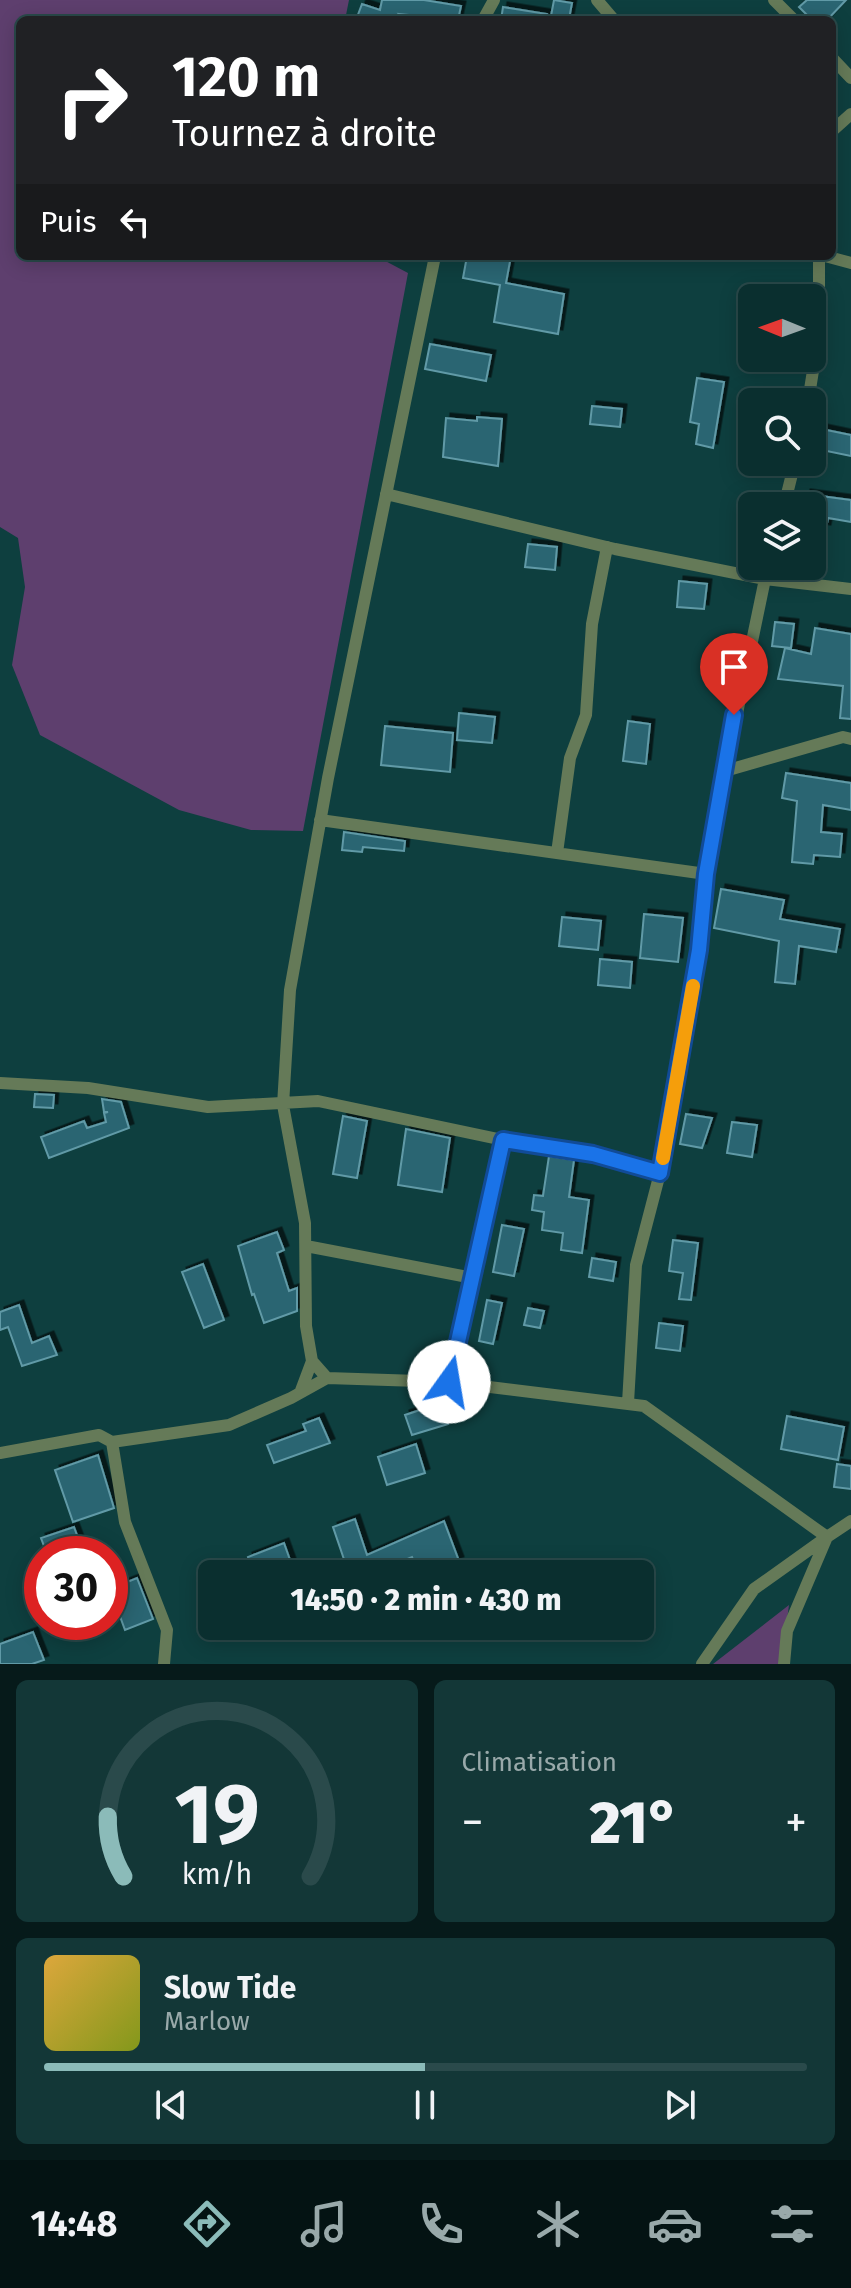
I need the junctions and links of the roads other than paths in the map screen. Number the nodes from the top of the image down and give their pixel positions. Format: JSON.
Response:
{"nodes":[{"id":1,"x":597,"y":0,"type":"edge"},
{"id":2,"x":774,"y":0,"type":"edge"},
{"id":3,"x":611,"y":16,"type":"edge"},
{"id":4,"x":790,"y":16,"type":"edge"},
{"id":5,"x":836,"y":62,"type":"edge"},
{"id":6,"x":851,"y":78,"type":"edge"},
{"id":7,"x":851,"y":114,"type":"edge"},
{"id":8,"x":836,"y":127,"type":"edge"},
{"id":9,"x":434,"y":260,"type":"edge"},
{"id":10,"x":819,"y":260,"type":"edge"},
{"id":11,"x":810,"y":388,"type":"edge"},
{"id":12,"x":386,"y":494,"type":"junction"},
{"id":13,"x":607,"y":547,"type":"junction"},
{"id":14,"x":738,"y":568,"type":"edge"},
{"id":15,"x":765,"y":580,"type":"edge"},
{"id":16,"x":803,"y":580,"type":"edge"},
{"id":17,"x":851,"y":589,"type":"edge"},
{"id":18,"x":851,"y":739,"type":"edge"},
{"id":19,"x":725,"y":771,"type":"junction"},
{"id":20,"x":320,"y":820,"type":"junction"},
{"id":21,"x":557,"y":853,"type":"junction"},
{"id":22,"x":706,"y":874,"type":"junction"},
{"id":23,"x":0,"y":1083,"type":"edge"},
{"id":24,"x":283,"y":1105,"type":"junction"},
{"id":25,"x":503,"y":1140,"type":"junction"},
{"id":26,"x":660,"y":1173,"type":"junction"},
{"id":27,"x":306,"y":1246,"type":"junction"},
{"id":28,"x":473,"y":1278,"type":"junction"},
{"id":29,"x":312,"y":1361,"type":"junction"},
{"id":30,"x":327,"y":1378,"type":"junction"},
{"id":31,"x":449,"y":1382,"type":"junction"},
{"id":32,"x":300,"y":1393,"type":"junction"},
{"id":33,"x":628,"y":1403,"type":"junction"},
{"id":34,"x":112,"y":1442,"type":"junction"},
{"id":35,"x":0,"y":1453,"type":"edge"},
{"id":36,"x":851,"y":1521,"type":"edge"},
{"id":37,"x":827,"y":1537,"type":"junction"},
{"id":38,"x":164,"y":1664,"type":"edge"},
{"id":39,"x":702,"y":1664,"type":"edge"},
{"id":40,"x":784,"y":1664,"type":"edge"}],
"edges":[{"from":1,"to":3,"type":"street"},
{"from":2,"to":4,"type":"street"},
{"from":5,"to":6,"type":"street"},
{"from":7,"to":8,"type":"street"},
{"from":9,"to":12,"type":"street"},
{"from":10,"to":11,"type":"street"},
{"from":12,"to":13,"type":"street"},
{"from":12,"to":20,"type":"street"},
{"from":13,"to":14,"type":"street"},
{"from":13,"to":21,"type":"street"},
{"from":15,"to":19,"type":"street"},
{"from":16,"to":17,"type":"street"},
{"from":18,"to":19,"type":"street"},
{"from":19,"to":22,"type":"street"},
{"from":20,"to":21,"type":"street"},
{"from":20,"to":24,"type":"street"},
{"from":21,"to":22,"type":"street"},
{"from":22,"to":26,"type":"street"},
{"from":23,"to":24,"type":"street"},
{"from":24,"to":25,"type":"street"},
{"from":24,"to":27,"type":"street"},
{"from":25,"to":26,"type":"street"},
{"from":25,"to":28,"type":"street"},
{"from":26,"to":33,"type":"street"},
{"from":27,"to":28,"type":"street"},
{"from":27,"to":29,"type":"street"},
{"from":28,"to":31,"type":"street"},
{"from":29,"to":30,"type":"street"},
{"from":29,"to":32,"type":"street"},
{"from":30,"to":31,"type":"street"},
{"from":30,"to":32,"type":"street"},
{"from":31,"to":33,"type":"street"},
{"from":32,"to":34,"type":"street"},
{"from":33,"to":37,"type":"street"},
{"from":34,"to":35,"type":"street"},
{"from":34,"to":38,"type":"street"},
{"from":36,"to":37,"type":"street"},
{"from":37,"to":39,"type":"street"},
{"from":37,"to":40,"type":"street"}]}
